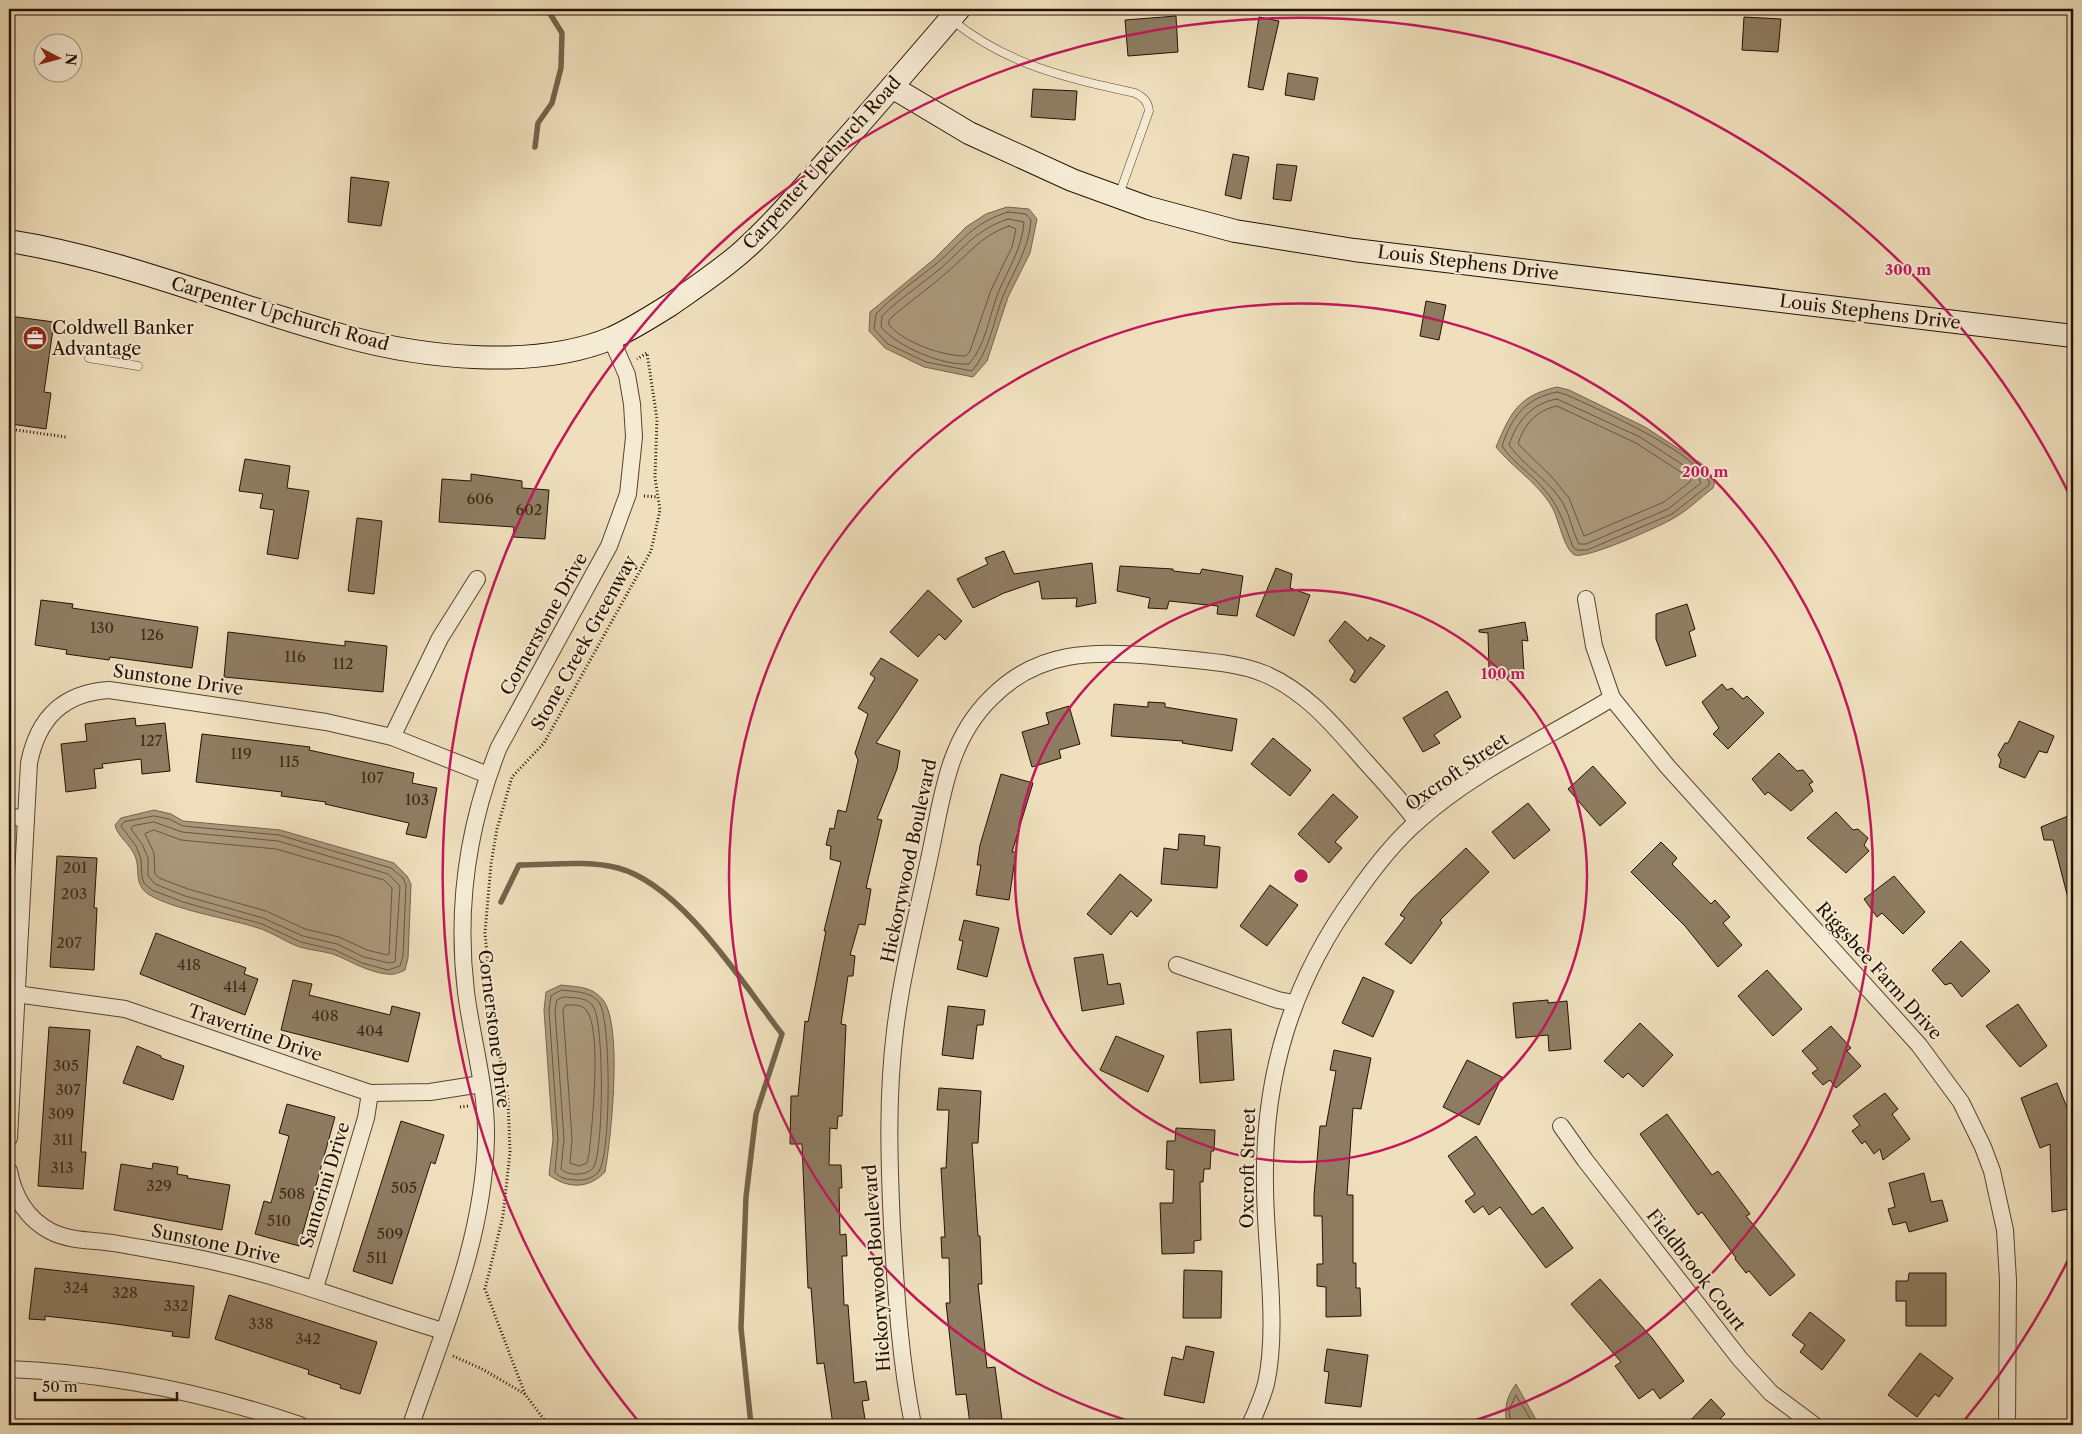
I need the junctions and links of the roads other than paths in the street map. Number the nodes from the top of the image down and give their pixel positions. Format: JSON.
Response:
{"nodes":[{"id":1,"x":955,"y":14,"type":"edge"},
{"id":2,"x":892,"y":87,"type":"junction"},
{"id":3,"x":1118,"y":198,"type":"junction"},
{"id":4,"x":9,"y":241,"type":"edge"},
{"id":5,"x":2073,"y":336,"type":"edge"},
{"id":6,"x":611,"y":338,"type":"junction"},
{"id":7,"x":89,"y":358,"type":"dead end"},
{"id":8,"x":138,"y":366,"type":"dead end"},
{"id":9,"x":477,"y":579,"type":"dead end"},
{"id":10,"x":1586,"y":599,"type":"dead end"},
{"id":11,"x":1612,"y":698,"type":"junction"},
{"id":12,"x":392,"y":737,"type":"junction"},
{"id":13,"x":488,"y":775,"type":"junction"},
{"id":14,"x":9,"y":817,"type":"edge"},
{"id":15,"x":26,"y":818,"type":"junction"},
{"id":16,"x":1417,"y":822,"type":"junction"},
{"id":17,"x":1177,"y":965,"type":"dead end"},
{"id":18,"x":16,"y":994,"type":"junction"},
{"id":19,"x":1294,"y":1003,"type":"junction"},
{"id":20,"x":481,"y":1084,"type":"junction"},
{"id":21,"x":370,"y":1093,"type":"junction"},
{"id":22,"x":1561,"y":1126,"type":"dead end"},
{"id":23,"x":9,"y":1138,"type":"edge"},
{"id":24,"x":9,"y":1171,"type":"edge"},
{"id":25,"x":315,"y":1288,"type":"junction"},
{"id":26,"x":443,"y":1331,"type":"junction"},
{"id":27,"x":9,"y":1369,"type":"edge"},
{"id":28,"x":300,"y":1425,"type":"edge"},
{"id":29,"x":411,"y":1425,"type":"edge"},
{"id":30,"x":913,"y":1425,"type":"edge"},
{"id":31,"x":1250,"y":1425,"type":"edge"},
{"id":32,"x":1814,"y":1425,"type":"edge"},
{"id":33,"x":2007,"y":1425,"type":"edge"}],
"edges":[{"from":1,"to":2,"type":"street","name":"Carpenter Upchurch Road"},
{"from":1,"to":3,"type":"lane"},
{"from":2,"to":3,"type":"street","name":"Louis Stephens Drive"},
{"from":2,"to":6,"type":"street","name":"Carpenter Upchurch Road"},
{"from":3,"to":5,"type":"street","name":"Louis Stephens Drive"},
{"from":4,"to":6,"type":"street","name":"Carpenter Upchurch Road"},
{"from":6,"to":13,"type":"street","name":"Cornerstone Drive"},
{"from":7,"to":8,"type":"lane"},
{"from":9,"to":12,"type":"street"},
{"from":10,"to":11,"type":"street","name":"Riggsbee Farm Drive"},
{"from":11,"to":16,"type":"street","name":"Oxcroft Street"},
{"from":11,"to":33,"type":"street","name":"Riggsbee Farm Drive"},
{"from":12,"to":13,"type":"street","name":"Sunstone Drive"},
{"from":12,"to":15,"type":"street","name":"Sunstone Drive"},
{"from":13,"to":20,"type":"street","name":"Cornerstone Drive"},
{"from":14,"to":15,"type":"street"},
{"from":15,"to":18,"type":"street","name":"Sunstone Drive"},
{"from":16,"to":19,"type":"street","name":"Oxcroft Street"},
{"from":16,"to":30,"type":"street","name":"Hickorywood Boulevard"},
{"from":17,"to":19,"type":"street"},
{"from":18,"to":21,"type":"street","name":"Travertine Drive"},
{"from":18,"to":23,"type":"street","name":"Sunstone Drive"},
{"from":19,"to":31,"type":"street","name":"Oxcroft Street"},
{"from":20,"to":21,"type":"street","name":"Travertine Drive"},
{"from":20,"to":26,"type":"street","name":"Cornerstone Drive"},
{"from":21,"to":25,"type":"street","name":"Santorini Drive"},
{"from":22,"to":32,"type":"street","name":"Fieldbrook Court"},
{"from":24,"to":25,"type":"street","name":"Sunstone Drive"},
{"from":25,"to":26,"type":"street","name":"Sunstone Drive"},
{"from":26,"to":29,"type":"street","name":"Cornerstone Drive"},
{"from":27,"to":28,"type":"street"}]}
